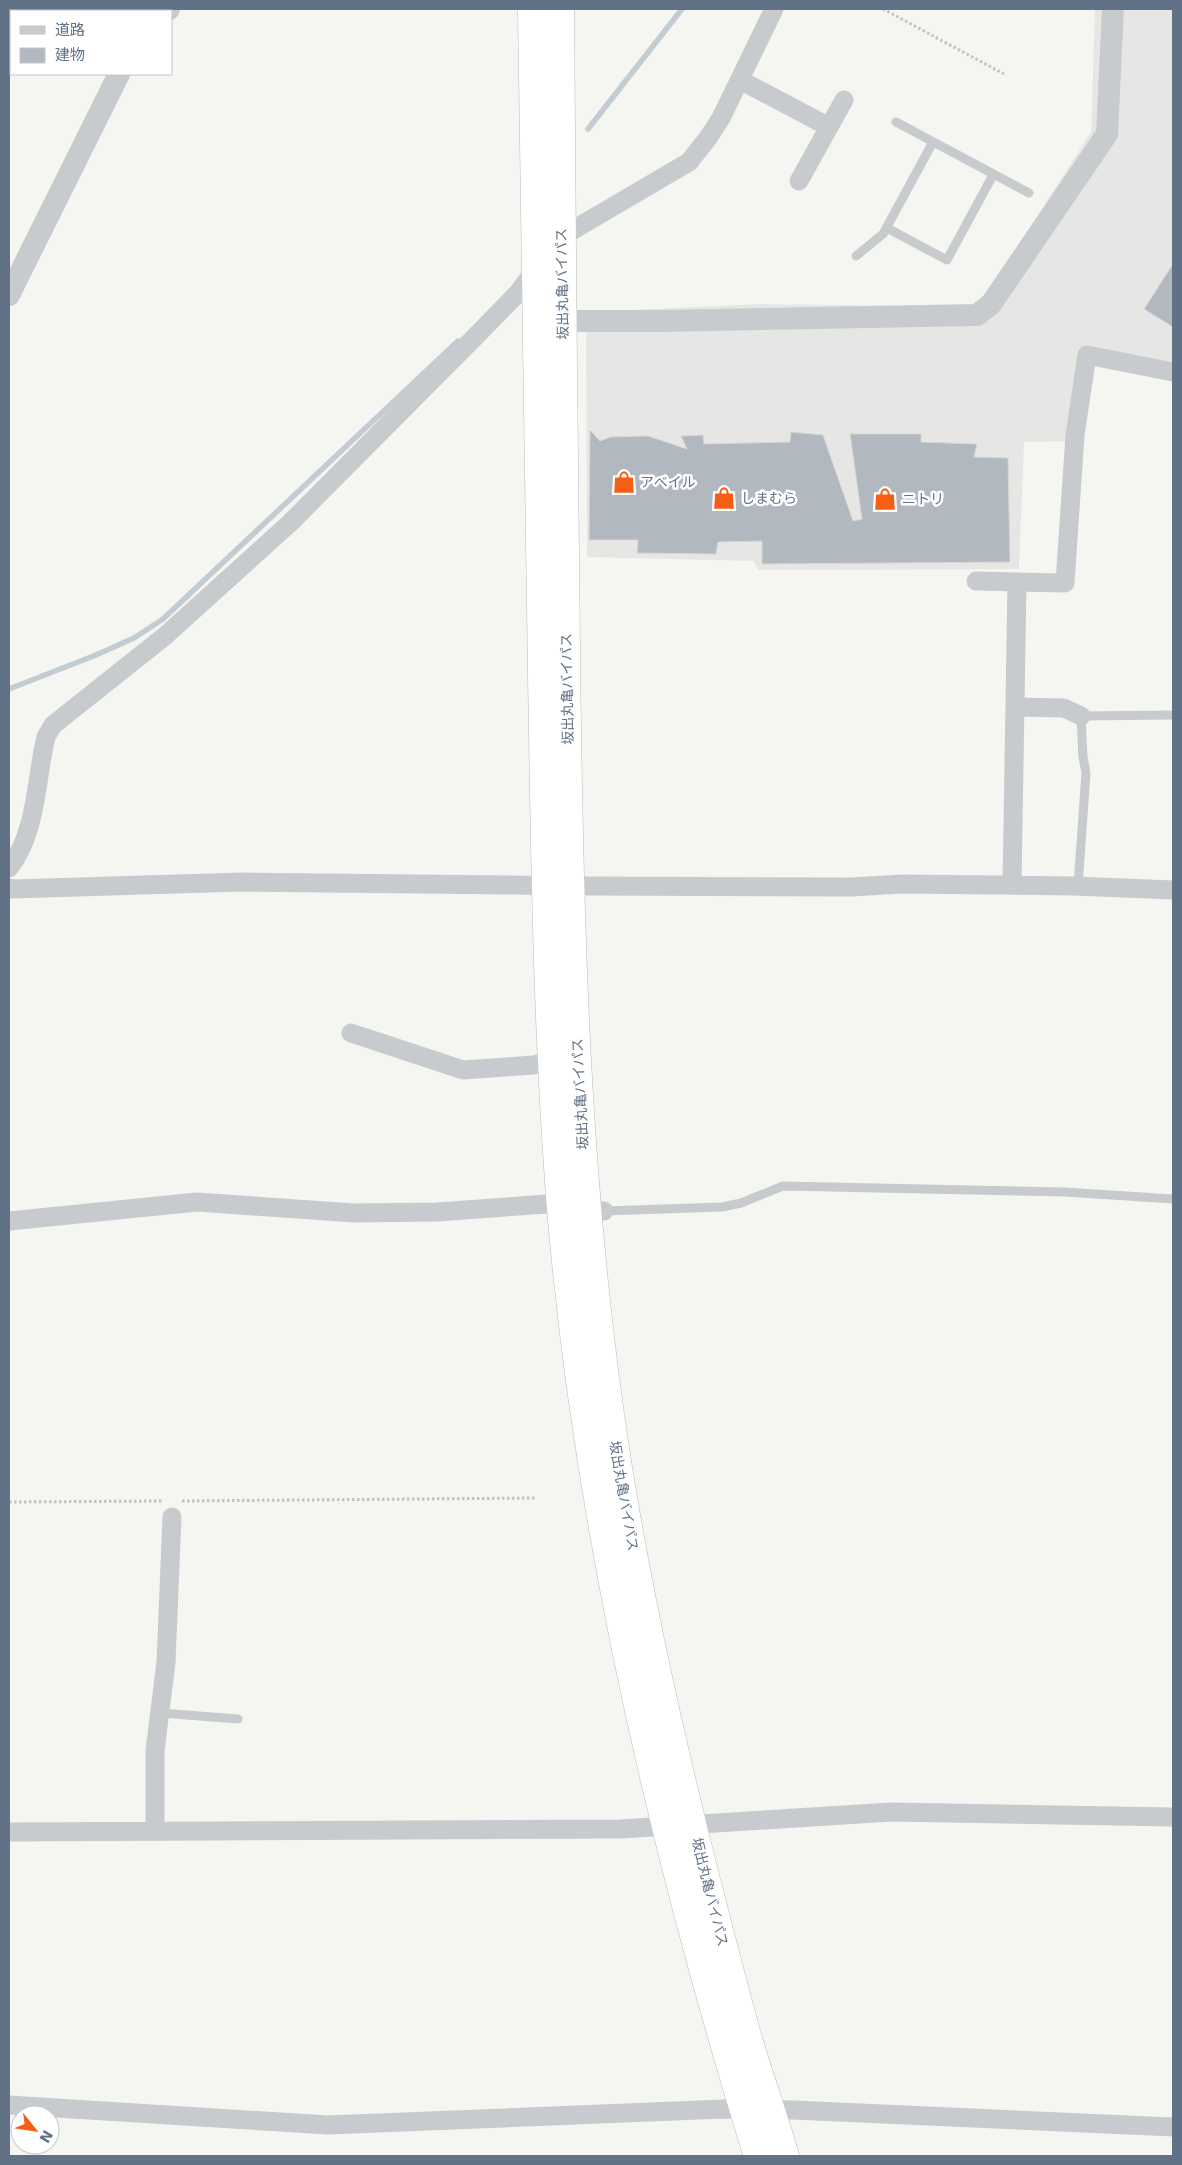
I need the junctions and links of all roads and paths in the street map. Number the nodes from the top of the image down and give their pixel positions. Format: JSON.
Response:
{"nodes":[{"id":1,"x":532,"y":9,"type":"edge"},
{"id":2,"x":560,"y":9,"type":"edge"},
{"id":3,"x":774,"y":9,"type":"edge"},
{"id":4,"x":882,"y":9,"type":"edge"},
{"id":5,"x":1113,"y":9,"type":"edge"},
{"id":6,"x":1004,"y":74,"type":"dead end"},
{"id":7,"x":119,"y":75,"type":"edge"},
{"id":8,"x":740,"y":80,"type":"junction"},
{"id":9,"x":844,"y":100,"type":"dead end"},
{"id":10,"x":896,"y":122,"type":"dead end"},
{"id":11,"x":829,"y":127,"type":"junction"},
{"id":12,"x":933,"y":142,"type":"junction"},
{"id":13,"x":993,"y":175,"type":"junction"},
{"id":14,"x":799,"y":181,"type":"dead end"},
{"id":15,"x":1028,"y":194,"type":"dead end"},
{"id":16,"x":886,"y":228,"type":"junction"},
{"id":17,"x":561,"y":236,"type":"junction"},
{"id":18,"x":856,"y":256,"type":"dead end"},
{"id":19,"x":536,"y":269,"type":"junction"},
{"id":20,"x":9,"y":295,"type":"edge"},
{"id":21,"x":562,"y":321,"type":"junction"},
{"id":22,"x":1173,"y":372,"type":"edge"},
{"id":23,"x":976,"y":581,"type":"dead end"},
{"id":24,"x":1017,"y":582,"type":"junction"},
{"id":25,"x":1015,"y":707,"type":"junction"},
{"id":26,"x":1173,"y":715,"type":"edge"},
{"id":27,"x":1081,"y":716,"type":"junction"},
{"id":28,"x":9,"y":868,"type":"edge"},
{"id":29,"x":1012,"y":885,"type":"junction"},
{"id":30,"x":557,"y":886,"type":"junction"},
{"id":31,"x":1078,"y":886,"type":"junction"},
{"id":32,"x":9,"y":888,"type":"edge"},
{"id":33,"x":1173,"y":890,"type":"edge"},
{"id":34,"x":351,"y":1033,"type":"dead end"},
{"id":35,"x":553,"y":1059,"type":"junction"},
{"id":36,"x":1173,"y":1199,"type":"edge"},
{"id":37,"x":584,"y":1210,"type":"junction"},
{"id":38,"x":9,"y":1221,"type":"edge"},
{"id":39,"x":536,"y":1498,"type":"dead end"},
{"id":40,"x":9,"y":1502,"type":"edge"},
{"id":41,"x":172,"y":1506,"type":"junction"},
{"id":42,"x":160,"y":1713,"type":"junction"},
{"id":43,"x":238,"y":1719,"type":"dead end"},
{"id":44,"x":1173,"y":1818,"type":"edge"},
{"id":45,"x":680,"y":1825,"type":"junction"},
{"id":46,"x":156,"y":1830,"type":"junction"},
{"id":47,"x":9,"y":1832,"type":"edge"},
{"id":48,"x":9,"y":2105,"type":"edge"},
{"id":49,"x":744,"y":2109,"type":"junction"},
{"id":50,"x":772,"y":2110,"type":"junction"},
{"id":51,"x":1173,"y":2127,"type":"edge"},
{"id":52,"x":758,"y":2156,"type":"edge"},
{"id":53,"x":785,"y":2156,"type":"edge"}],
"edges":[{"from":1,"to":19,"type":"highway","name":"坂出丸亀バイパス"},
{"from":2,"to":17,"type":"highway","name":"坂出丸亀バイパス"},
{"from":3,"to":8,"type":"street"},
{"from":4,"to":6,"type":"path"},
{"from":5,"to":21,"type":"street"},
{"from":7,"to":20,"type":"street"},
{"from":8,"to":11,"type":"street"},
{"from":8,"to":17,"type":"street"},
{"from":9,"to":11,"type":"street"},
{"from":10,"to":12,"type":"lane"},
{"from":11,"to":14,"type":"street"},
{"from":12,"to":13,"type":"lane"},
{"from":12,"to":16,"type":"lane"},
{"from":13,"to":15,"type":"lane"},
{"from":13,"to":16,"type":"lane"},
{"from":16,"to":18,"type":"lane"},
{"from":17,"to":19,"type":"street"},
{"from":17,"to":21,"type":"highway","name":"坂出丸亀バイパス"},
{"from":19,"to":28,"type":"street"},
{"from":19,"to":30,"type":"highway","name":"坂出丸亀バイパス"},
{"from":21,"to":30,"type":"highway","name":"坂出丸亀バイパス"},
{"from":22,"to":24,"type":"street"},
{"from":23,"to":24,"type":"street"},
{"from":24,"to":25,"type":"street"},
{"from":25,"to":27,"type":"street"},
{"from":25,"to":29,"type":"street"},
{"from":26,"to":27,"type":"lane"},
{"from":27,"to":31,"type":"lane"},
{"from":29,"to":30,"type":"street"},
{"from":29,"to":31,"type":"street"},
{"from":30,"to":32,"type":"street"},
{"from":30,"to":35,"type":"highway","name":"坂出丸亀バイパス"},
{"from":30,"to":37,"type":"highway","name":"坂出丸亀バイパス"},
{"from":31,"to":33,"type":"street"},
{"from":34,"to":35,"type":"street"},
{"from":35,"to":37,"type":"highway","name":"坂出丸亀バイパス"},
{"from":36,"to":37,"type":"lane"},
{"from":37,"to":38,"type":"street"},
{"from":37,"to":45,"type":"highway","name":"坂出丸亀バイパス"},
{"from":39,"to":41,"type":"path"},
{"from":40,"to":41,"type":"path"},
{"from":41,"to":42,"type":"street"},
{"from":42,"to":43,"type":"lane"},
{"from":42,"to":46,"type":"street"},
{"from":44,"to":45,"type":"street"},
{"from":45,"to":46,"type":"street"},
{"from":45,"to":49,"type":"highway","name":"坂出丸亀バイパス"},
{"from":45,"to":50,"type":"highway","name":"坂出丸亀バイパス"},
{"from":46,"to":47,"type":"street"},
{"from":48,"to":49,"type":"street"},
{"from":49,"to":50,"type":"street"},
{"from":49,"to":52,"type":"highway","name":"坂出丸亀バイパス"},
{"from":50,"to":51,"type":"street"},
{"from":50,"to":53,"type":"highway","name":"坂出丸亀バイパス"}]}
